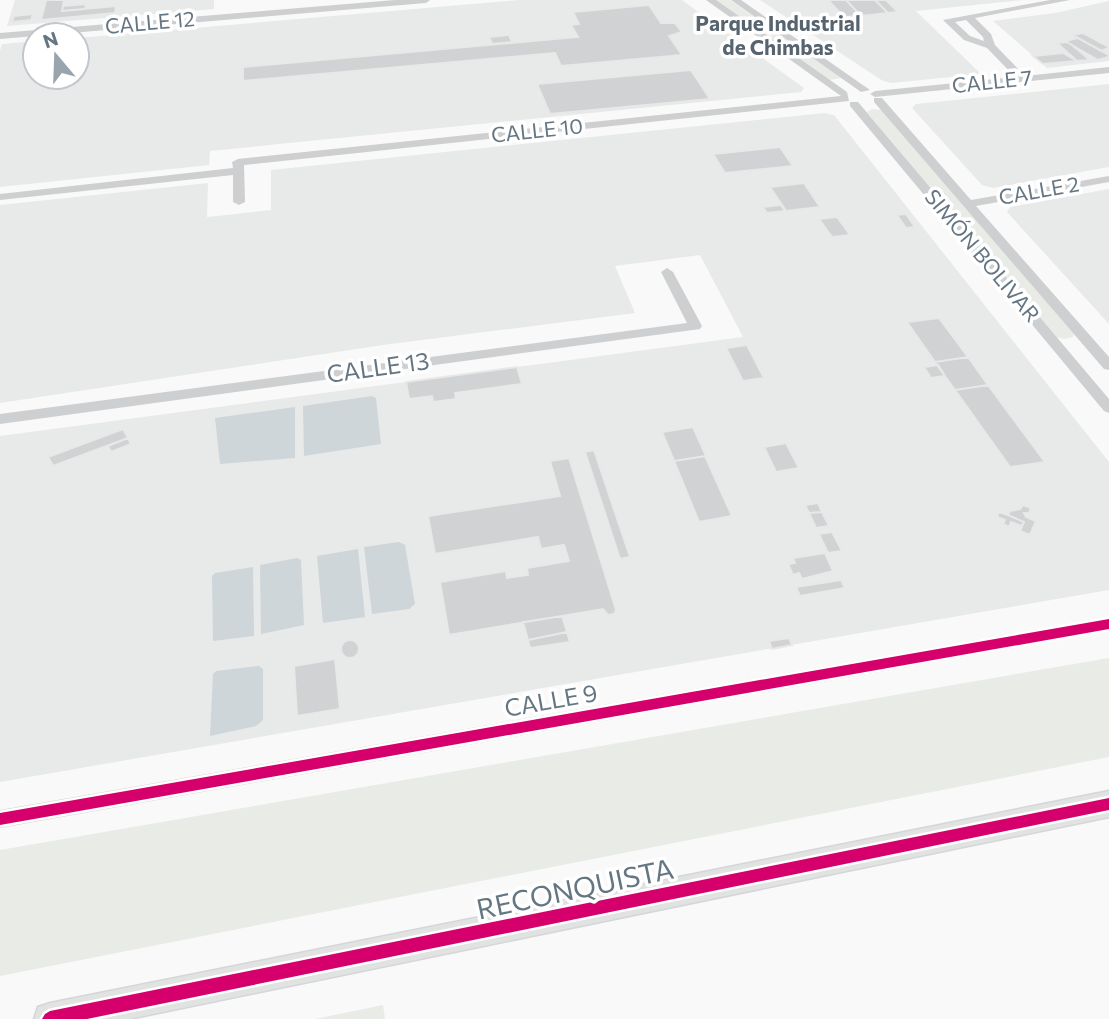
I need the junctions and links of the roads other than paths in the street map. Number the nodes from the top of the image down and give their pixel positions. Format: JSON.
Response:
{"nodes":[{"id":1,"x":426,"y":0,"type":"edge"},
{"id":2,"x":710,"y":0,"type":"edge"},
{"id":3,"x":734,"y":0,"type":"edge"},
{"id":4,"x":1066,"y":0,"type":"edge"},
{"id":5,"x":969,"y":17,"type":"junction"},
{"id":6,"x":0,"y":36,"type":"edge"},
{"id":7,"x":990,"y":46,"type":"junction"},
{"id":8,"x":1109,"y":70,"type":"edge"},
{"id":9,"x":1023,"y":79,"type":"junction"},
{"id":10,"x":873,"y":95,"type":"junction"},
{"id":11,"x":847,"y":99,"type":"junction"},
{"id":12,"x":238,"y":171,"type":"junction"},
{"id":13,"x":1109,"y":178,"type":"edge"},
{"id":14,"x":0,"y":197,"type":"edge"},
{"id":15,"x":239,"y":202,"type":"dead end"},
{"id":16,"x":968,"y":204,"type":"junction"},
{"id":17,"x":667,"y":272,"type":"dead end"},
{"id":18,"x":1102,"y":349,"type":"edge"},
{"id":19,"x":1068,"y":359,"type":"junction"},
{"id":20,"x":1109,"y":366,"type":"edge"},
{"id":21,"x":1109,"y":408,"type":"edge"},
{"id":22,"x":0,"y":419,"type":"edge"},
{"id":23,"x":1109,"y":624,"type":"edge"},
{"id":24,"x":1109,"y":804,"type":"edge"},
{"id":25,"x":0,"y":819,"type":"edge"},
{"id":26,"x":50,"y":1019,"type":"edge"}],
"edges":[{"from":1,"to":6,"type":"street","name":"CALLE 12"},
{"from":2,"to":11,"type":"street","name":"SIMÓN BOLIVAR"},
{"from":3,"to":10,"type":"street","name":"SIMÓN BOLIVAR"},
{"from":4,"to":5,"type":"street"},
{"from":5,"to":7,"type":"street"},
{"from":5,"to":7,"type":"street"},
{"from":7,"to":9,"type":"street"},
{"from":8,"to":9,"type":"street","name":"CALLE 7"},
{"from":9,"to":10,"type":"street","name":"CALLE 7"},
{"from":10,"to":11,"type":"street"},
{"from":10,"to":11,"type":"street"},
{"from":10,"to":16,"type":"street","name":"SIMÓN BOLIVAR"},
{"from":11,"to":12,"type":"street","name":"CALLE 10"},
{"from":11,"to":19,"type":"street","name":"SIMÓN BOLIVAR"},
{"from":12,"to":14,"type":"street","name":"CALLE 10"},
{"from":12,"to":15,"type":"street"},
{"from":13,"to":16,"type":"street","name":"CALLE 2"},
{"from":16,"to":18,"type":"street","name":"SIMÓN BOLIVAR"},
{"from":17,"to":22,"type":"street","name":"CALLE 13"},
{"from":18,"to":19,"type":"street"},
{"from":18,"to":20,"type":"street","name":"SIMÓN BOLIVAR"},
{"from":19,"to":21,"type":"street","name":"SIMÓN BOLIVAR"},
{"from":23,"to":25,"type":"street","name":"CALLE 9"},
{"from":24,"to":26,"type":"street","name":"RECONQUISTA"}]}
